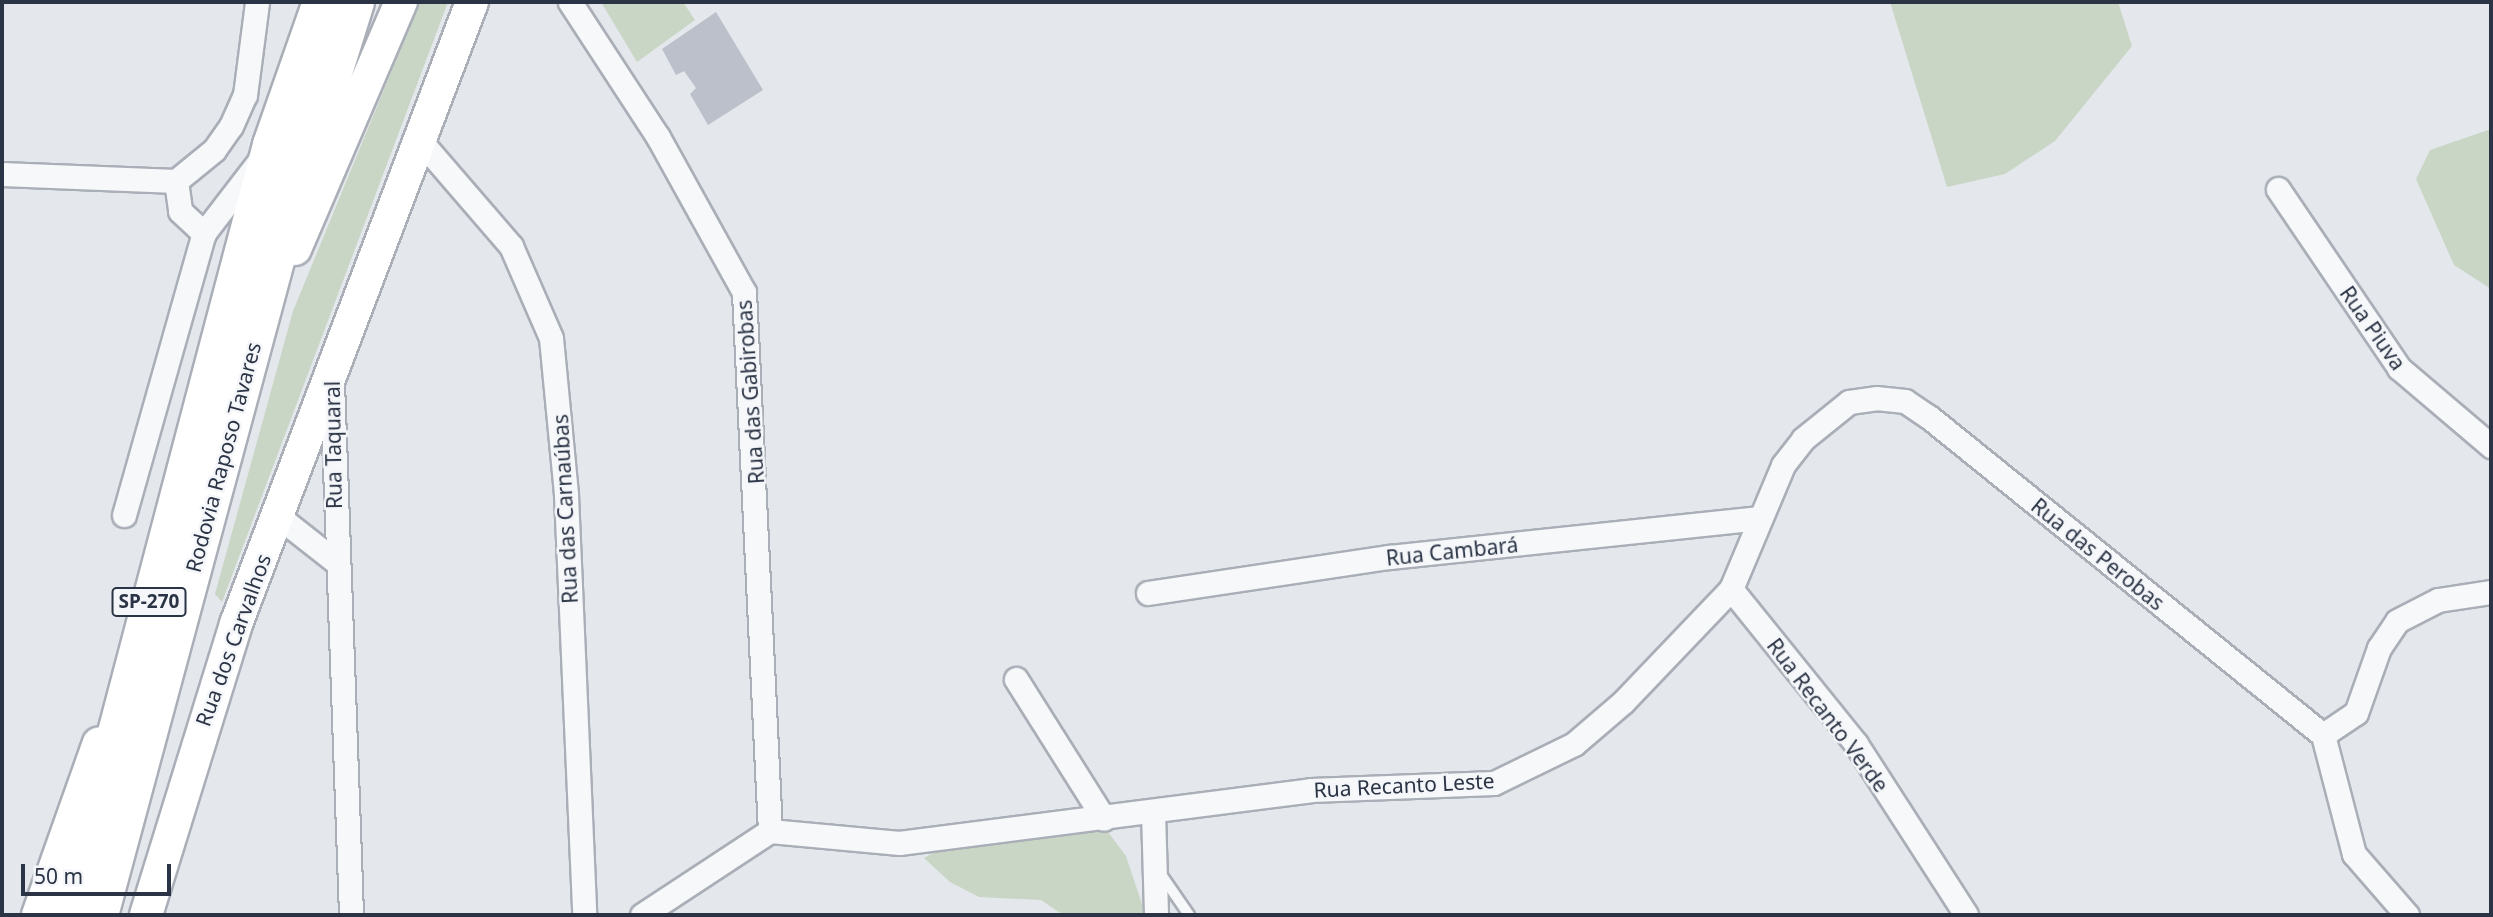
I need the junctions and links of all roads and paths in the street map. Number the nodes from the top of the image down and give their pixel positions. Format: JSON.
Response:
{"nodes":[{"id":1,"x":257,"y":2,"type":"edge"},
{"id":2,"x":323,"y":2,"type":"edge"},
{"id":3,"x":355,"y":2,"type":"edge"},
{"id":4,"x":401,"y":2,"type":"edge"},
{"id":5,"x":472,"y":2,"type":"edge"},
{"id":6,"x":570,"y":2,"type":"edge"},
{"id":7,"x":423,"y":144,"type":"junction"},
{"id":8,"x":272,"y":145,"type":"junction"},
{"id":9,"x":2,"y":174,"type":"edge"},
{"id":10,"x":176,"y":181,"type":"junction"},
{"id":11,"x":2278,"y":189,"type":"dead end"},
{"id":12,"x":204,"y":233,"type":"junction"},
{"id":13,"x":332,"y":369,"type":"junction"},
{"id":14,"x":244,"y":380,"type":"junction"},
{"id":15,"x":2491,"y":446,"type":"edge"},
{"id":16,"x":124,"y":515,"type":"dead end"},
{"id":17,"x":279,"y":517,"type":"junction"},
{"id":18,"x":1758,"y":518,"type":"junction"},
{"id":19,"x":335,"y":561,"type":"junction"},
{"id":20,"x":1731,"y":589,"type":"junction"},
{"id":21,"x":2491,"y":592,"type":"edge"},
{"id":22,"x":1148,"y":593,"type":"dead end"},
{"id":23,"x":143,"y":627,"type":"junction"},
{"id":24,"x":1016,"y":679,"type":"dead end"},
{"id":25,"x":2323,"y":735,"type":"junction"},
{"id":26,"x":1153,"y":812,"type":"junction"},
{"id":27,"x":1104,"y":819,"type":"junction"},
{"id":28,"x":771,"y":831,"type":"junction"},
{"id":29,"x":1154,"y":865,"type":"junction"},
{"id":30,"x":38,"y":915,"type":"edge"},
{"id":31,"x":69,"y":915,"type":"edge"},
{"id":32,"x":99,"y":915,"type":"edge"},
{"id":33,"x":146,"y":915,"type":"edge"},
{"id":34,"x":351,"y":915,"type":"edge"},
{"id":35,"x":584,"y":915,"type":"edge"},
{"id":36,"x":642,"y":915,"type":"edge"},
{"id":37,"x":1156,"y":915,"type":"edge"},
{"id":38,"x":1189,"y":915,"type":"edge"},
{"id":39,"x":1966,"y":915,"type":"edge"},
{"id":40,"x":2407,"y":915,"type":"edge"}],
"edges":[{"from":1,"to":10,"type":"street"},
{"from":2,"to":8,"type":"highway","name":"Rodovia Raposo Tavares","number":"SP-270"},
{"from":3,"to":14,"type":"highway","name":"Rodovia Raposo Tavares","number":"SP-270"},
{"from":4,"to":14,"type":"main road"},
{"from":5,"to":7,"type":"main road","name":"Rua Taquaral"},
{"from":6,"to":28,"type":"street","name":"Rua das Gabirobas"},
{"from":7,"to":13,"type":"main road","name":"Rua Taquaral"},
{"from":7,"to":35,"type":"street","name":"Rua das Carnaúbas"},
{"from":8,"to":12,"type":"street"},
{"from":8,"to":23,"type":"highway","name":"Rodovia Raposo Tavares","number":"SP-270"},
{"from":9,"to":10,"type":"street"},
{"from":10,"to":12,"type":"street"},
{"from":11,"to":15,"type":"street","name":"Rua Piuva"},
{"from":12,"to":16,"type":"street"},
{"from":13,"to":17,"type":"main road","name":"Rua dos Carvalhos"},
{"from":13,"to":19,"type":"street","name":"Rua Taquaral"},
{"from":14,"to":32,"type":"highway","name":"Rodovia Raposo Tavares","number":"SP-270"},
{"from":17,"to":19,"type":"street"},
{"from":17,"to":33,"type":"main road","name":"Rua dos Carvalhos"},
{"from":18,"to":20,"type":"street","name":"Rua das Perobas"},
{"from":18,"to":22,"type":"street","name":"Rua Cambará"},
{"from":18,"to":25,"type":"street","name":"Rua das Perobas"},
{"from":19,"to":34,"type":"street","name":"Rua Taquaral"},
{"from":20,"to":26,"type":"street","name":"Rua Recanto Leste"},
{"from":20,"to":39,"type":"street","name":"Rua Recanto Verde"},
{"from":21,"to":25,"type":"street"},
{"from":23,"to":30,"type":"main road"},
{"from":23,"to":31,"type":"highway","name":"Rodovia Raposo Tavares","number":"SP-270"},
{"from":24,"to":27,"type":"street"},
{"from":25,"to":40,"type":"street"},
{"from":26,"to":27,"type":"street","name":"Rua Recanto Leste"},
{"from":26,"to":29,"type":"street"},
{"from":27,"to":28,"type":"street","name":"Rua Recanto Leste"},
{"from":28,"to":36,"type":"street"},
{"from":29,"to":37,"type":"street"},
{"from":29,"to":38,"type":"lane"}]}
